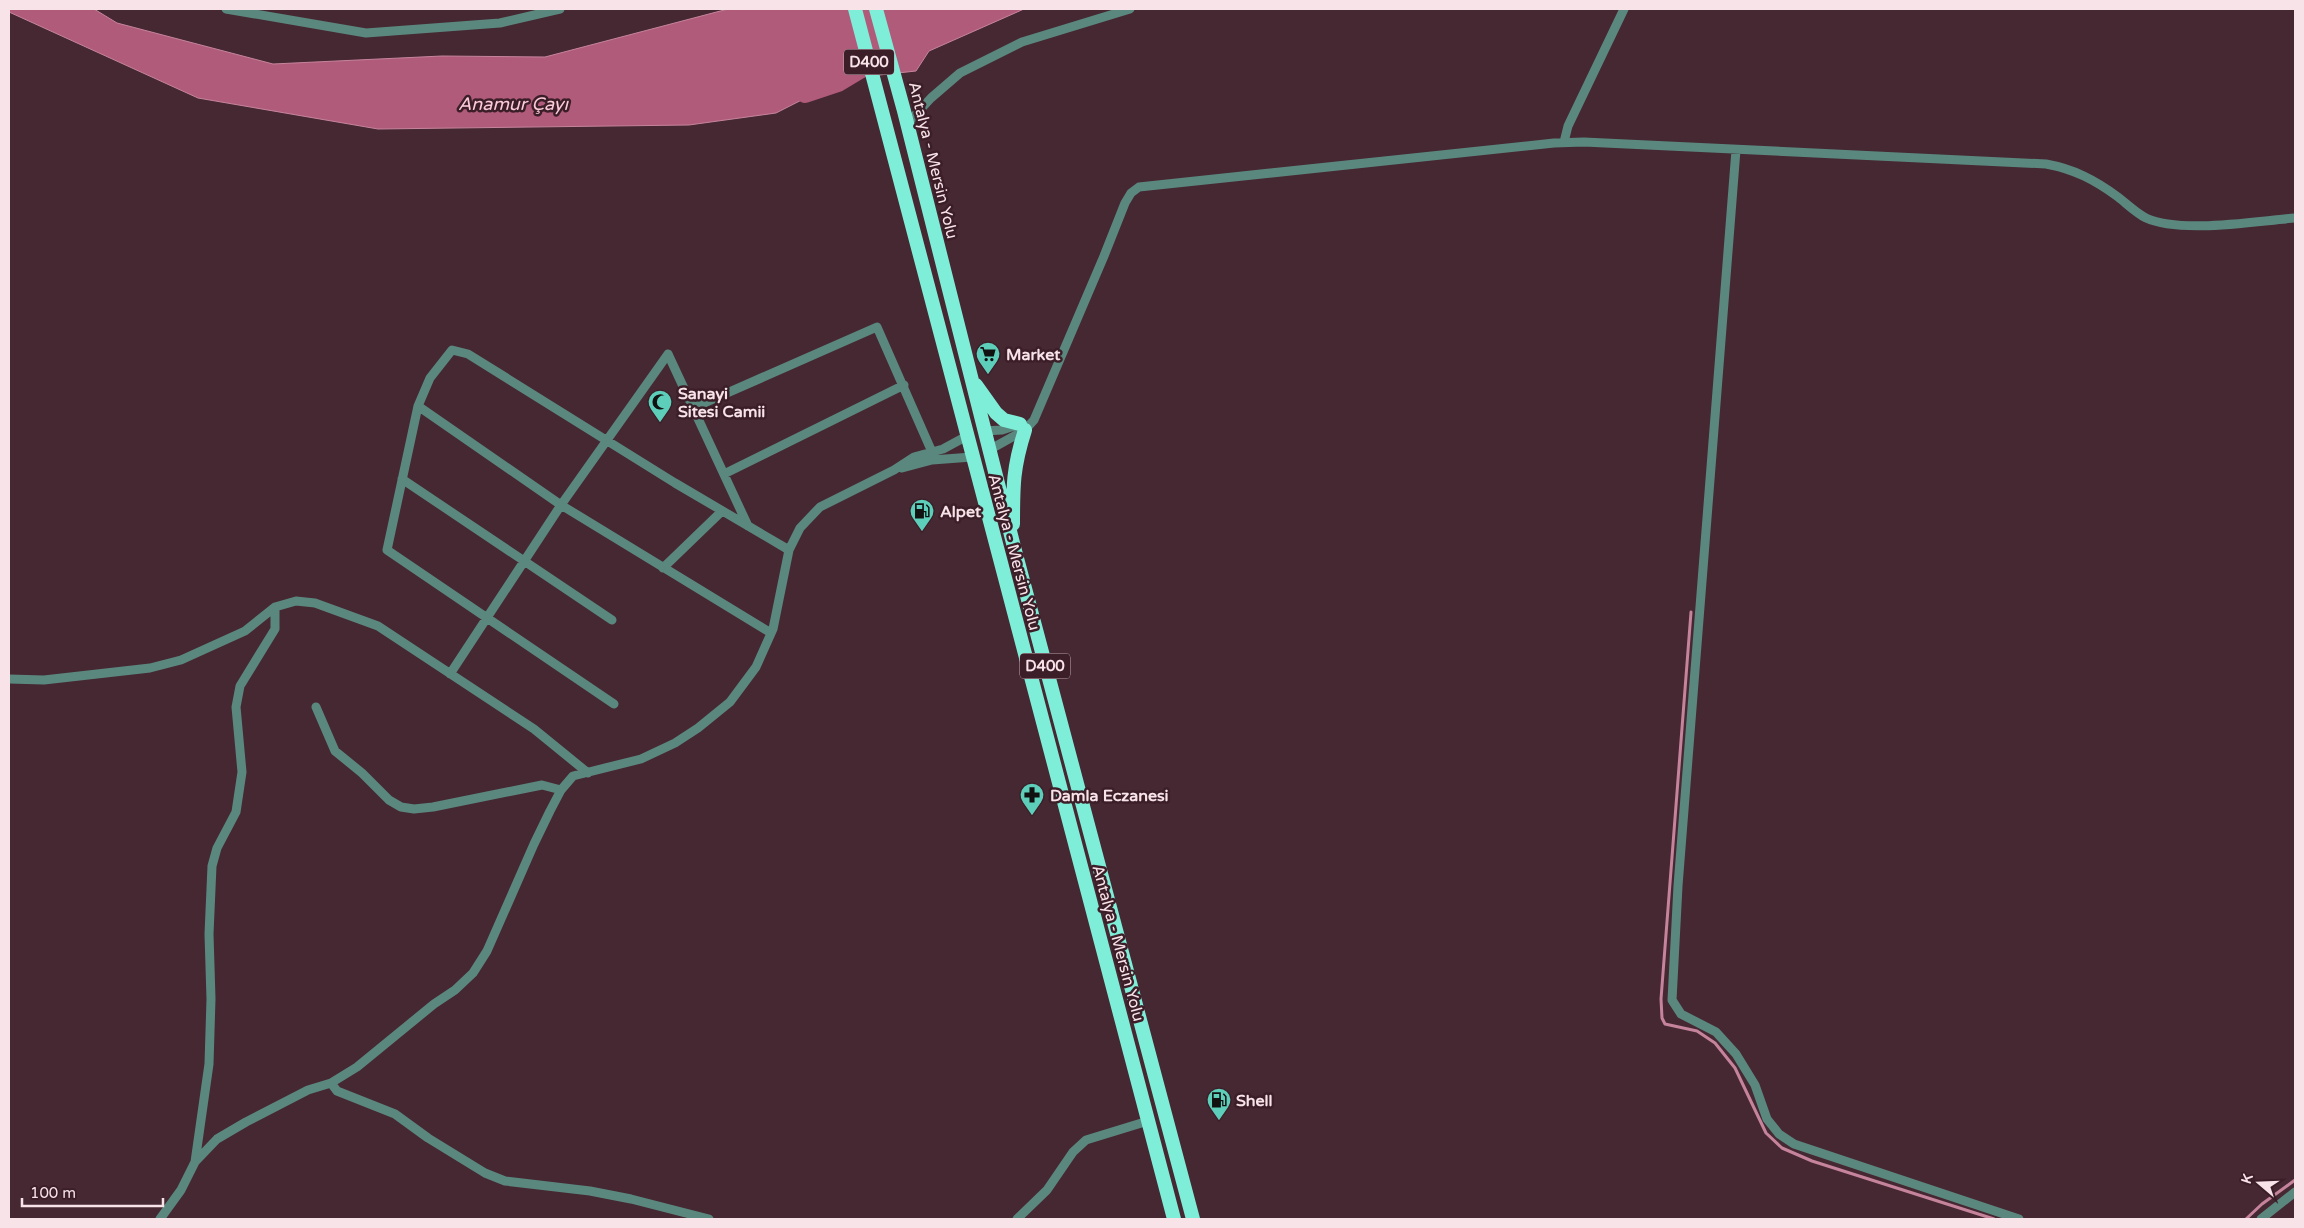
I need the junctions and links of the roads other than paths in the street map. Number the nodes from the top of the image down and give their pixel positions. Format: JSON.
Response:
{"nodes":[{"id":1,"x":226,"y":9,"type":"edge"},
{"id":2,"x":560,"y":9,"type":"edge"},
{"id":3,"x":854,"y":9,"type":"edge"},
{"id":4,"x":876,"y":9,"type":"edge"},
{"id":5,"x":1130,"y":9,"type":"edge"},
{"id":6,"x":1624,"y":9,"type":"edge"},
{"id":7,"x":906,"y":118,"type":"junction"},
{"id":8,"x":1564,"y":142,"type":"junction"},
{"id":9,"x":1736,"y":150,"type":"junction"},
{"id":10,"x":2295,"y":218,"type":"edge"},
{"id":11,"x":971,"y":377,"type":"junction"},
{"id":12,"x":904,"y":386,"type":"junction"},
{"id":13,"x":418,"y":406,"type":"junction"},
{"id":14,"x":693,"y":408,"type":"junction"},
{"id":15,"x":1027,"y":425,"type":"junction"},
{"id":16,"x":984,"y":431,"type":"junction"},
{"id":17,"x":967,"y":436,"type":"junction"},
{"id":18,"x":607,"y":441,"type":"junction"},
{"id":19,"x":989,"y":450,"type":"junction"},
{"id":20,"x":932,"y":452,"type":"junction"},
{"id":21,"x":972,"y":457,"type":"junction"},
{"id":22,"x":894,"y":470,"type":"junction"},
{"id":23,"x":724,"y":474,"type":"junction"},
{"id":24,"x":402,"y":479,"type":"junction"},
{"id":25,"x":561,"y":505,"type":"junction"},
{"id":26,"x":722,"y":510,"type":"junction"},
{"id":27,"x":748,"y":526,"type":"junction"},
{"id":28,"x":1014,"y":547,"type":"junction"},
{"id":29,"x":789,"y":550,"type":"junction"},
{"id":30,"x":524,"y":561,"type":"junction"},
{"id":31,"x":664,"y":568,"type":"junction"},
{"id":32,"x":275,"y":607,"type":"junction"},
{"id":33,"x":487,"y":618,"type":"junction"},
{"id":34,"x":612,"y":620,"type":"dead end"},
{"id":35,"x":771,"y":633,"type":"junction"},
{"id":36,"x":450,"y":674,"type":"junction"},
{"id":37,"x":9,"y":679,"type":"edge"},
{"id":38,"x":614,"y":704,"type":"dead end"},
{"id":39,"x":316,"y":706,"type":"dead end"},
{"id":40,"x":588,"y":773,"type":"junction"},
{"id":41,"x":561,"y":790,"type":"junction"},
{"id":42,"x":331,"y":1083,"type":"junction"},
{"id":43,"x":1148,"y":1122,"type":"junction"},
{"id":44,"x":195,"y":1162,"type":"junction"},
{"id":45,"x":2295,"y":1192,"type":"edge"},
{"id":46,"x":160,"y":1219,"type":"edge"},
{"id":47,"x":709,"y":1219,"type":"edge"},
{"id":48,"x":1017,"y":1219,"type":"edge"},
{"id":49,"x":1174,"y":1219,"type":"edge"},
{"id":50,"x":1193,"y":1219,"type":"edge"},
{"id":51,"x":2019,"y":1219,"type":"edge"},
{"id":52,"x":2261,"y":1219,"type":"edge"}],
"edges":[{"from":1,"to":2,"type":"street"},
{"from":3,"to":17,"type":"highway","name":"Antalya - Mersin Yolu","number":"D400"},
{"from":4,"to":7,"type":"highway","name":"Antalya - Mersin Yolu","number":"D400"},
{"from":5,"to":7,"type":"street"},
{"from":6,"to":8,"type":"street"},
{"from":7,"to":11,"type":"highway","name":"Antalya - Mersin Yolu","number":"D400"},
{"from":8,"to":9,"type":"street"},
{"from":8,"to":15,"type":"street"},
{"from":9,"to":10,"type":"street"},
{"from":9,"to":51,"type":"street"},
{"from":11,"to":15,"type":"highway"},
{"from":11,"to":16,"type":"highway","name":"Antalya - Mersin Yolu","number":"D400"},
{"from":12,"to":14,"type":"street"},
{"from":12,"to":20,"type":"street"},
{"from":12,"to":23,"type":"street"},
{"from":13,"to":18,"type":"street"},
{"from":13,"to":24,"type":"street"},
{"from":13,"to":25,"type":"street"},
{"from":14,"to":18,"type":"street"},
{"from":14,"to":23,"type":"street"},
{"from":15,"to":16,"type":"street"},
{"from":15,"to":19,"type":"street"},
{"from":15,"to":28,"type":"highway"},
{"from":16,"to":17,"type":"highway"},
{"from":16,"to":19,"type":"highway","name":"Antalya - Mersin Yolu","number":"D400"},
{"from":17,"to":20,"type":"street"},
{"from":17,"to":21,"type":"highway","name":"Antalya - Mersin Yolu","number":"D400"},
{"from":18,"to":25,"type":"street"},
{"from":18,"to":26,"type":"street"},
{"from":19,"to":21,"type":"highway"},
{"from":19,"to":28,"type":"highway","name":"Antalya - Mersin Yolu","number":"D400"},
{"from":20,"to":22,"type":"street"},
{"from":21,"to":22,"type":"street"},
{"from":21,"to":43,"type":"highway","name":"Antalya - Mersin Yolu","number":"D400"},
{"from":22,"to":29,"type":"street"},
{"from":23,"to":27,"type":"street"},
{"from":24,"to":30,"type":"street"},
{"from":24,"to":33,"type":"street"},
{"from":25,"to":30,"type":"street"},
{"from":25,"to":31,"type":"street"},
{"from":26,"to":27,"type":"street"},
{"from":26,"to":31,"type":"street"},
{"from":27,"to":29,"type":"street"},
{"from":28,"to":50,"type":"highway","name":"Antalya - Mersin Yolu","number":"D400"},
{"from":29,"to":35,"type":"street"},
{"from":30,"to":33,"type":"street"},
{"from":30,"to":34,"type":"street"},
{"from":31,"to":35,"type":"street"},
{"from":32,"to":36,"type":"street"},
{"from":32,"to":37,"type":"street"},
{"from":32,"to":44,"type":"street"},
{"from":33,"to":36,"type":"street"},
{"from":33,"to":38,"type":"street"},
{"from":35,"to":40,"type":"street"},
{"from":36,"to":40,"type":"street"},
{"from":39,"to":41,"type":"street"},
{"from":40,"to":41,"type":"street"},
{"from":41,"to":42,"type":"street"},
{"from":42,"to":44,"type":"street"},
{"from":42,"to":47,"type":"street"},
{"from":43,"to":48,"type":"street"},
{"from":43,"to":49,"type":"highway","name":"Antalya - Mersin Yolu","number":"D400"},
{"from":44,"to":46,"type":"street"},
{"from":45,"to":52,"type":"street"}]}
